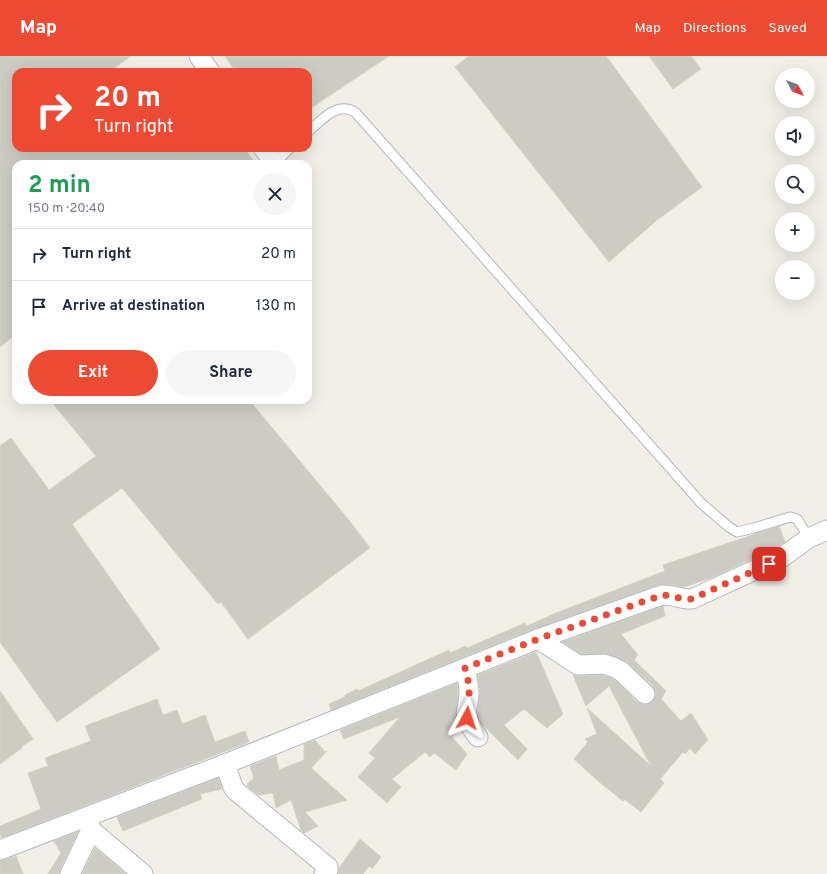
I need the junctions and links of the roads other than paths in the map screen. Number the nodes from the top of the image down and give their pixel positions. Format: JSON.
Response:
{"nodes":[{"id":1,"x":199,"y":56,"type":"edge"},
{"id":2,"x":207,"y":68,"type":"edge"},
{"id":3,"x":312,"y":129,"type":"edge"},
{"id":4,"x":282,"y":152,"type":"edge"},
{"id":5,"x":270,"y":158,"type":"edge"},
{"id":6,"x":827,"y":530,"type":"edge"},
{"id":7,"x":809,"y":538,"type":"junction"},
{"id":8,"x":538,"y":639,"type":"junction"},
{"id":9,"x":465,"y":668,"type":"junction"},
{"id":10,"x":645,"y":694,"type":"dead end"},
{"id":11,"x":478,"y":736,"type":"dead end"},
{"id":12,"x":225,"y":764,"type":"junction"},
{"id":13,"x":89,"y":823,"type":"junction"},
{"id":14,"x":0,"y":850,"type":"edge"},
{"id":15,"x":70,"y":874,"type":"edge"},
{"id":16,"x":143,"y":874,"type":"edge"},
{"id":17,"x":324,"y":874,"type":"edge"}],
"edges":[{"from":1,"to":2,"type":"street"},
{"from":3,"to":7,"type":"lane"},
{"from":4,"to":5,"type":"lane"},
{"from":6,"to":7,"type":"street"},
{"from":7,"to":8,"type":"street"},
{"from":8,"to":9,"type":"street"},
{"from":8,"to":10,"type":"street"},
{"from":9,"to":11,"type":"street"},
{"from":9,"to":12,"type":"street"},
{"from":12,"to":13,"type":"street"},
{"from":12,"to":17,"type":"street"},
{"from":13,"to":14,"type":"street"},
{"from":13,"to":15,"type":"street"},
{"from":13,"to":16,"type":"street"}]}
